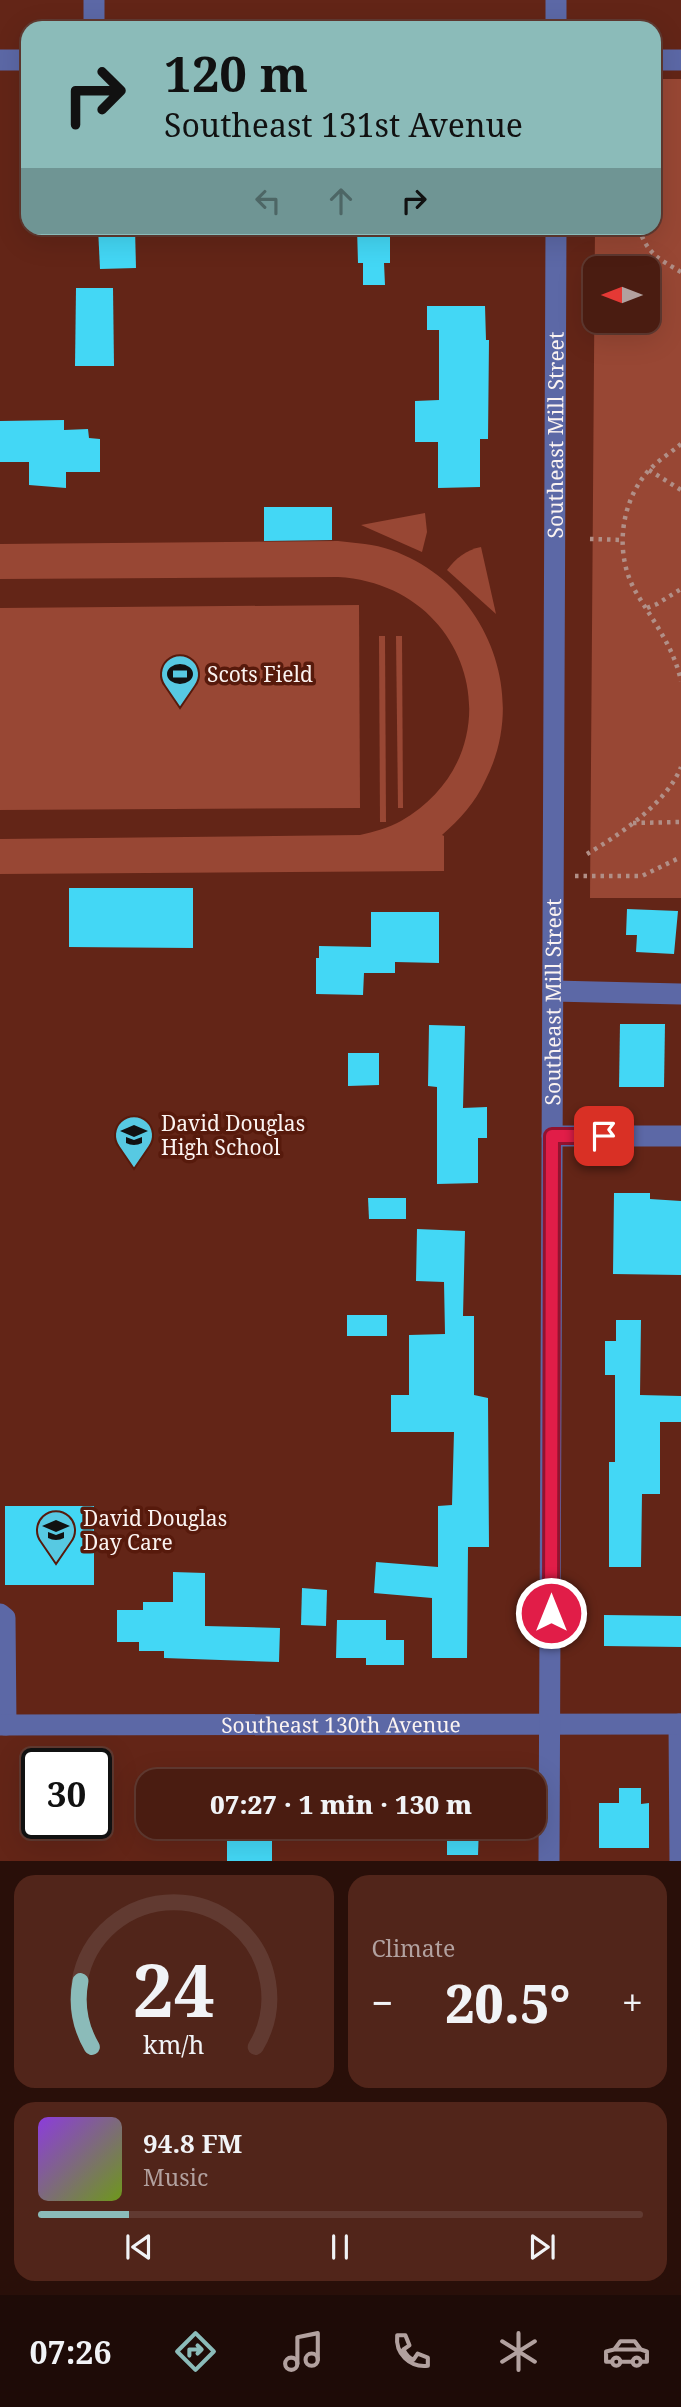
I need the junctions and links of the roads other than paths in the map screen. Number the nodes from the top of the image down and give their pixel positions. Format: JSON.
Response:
{"nodes":[{"id":1,"x":94,"y":0,"type":"edge"},
{"id":2,"x":556,"y":0,"type":"edge"},
{"id":3,"x":94,"y":21,"type":"edge"},
{"id":4,"x":556,"y":21,"type":"edge"},
{"id":5,"x":0,"y":60,"type":"edge"},
{"id":6,"x":21,"y":60,"type":"edge"},
{"id":7,"x":661,"y":60,"type":"edge"},
{"id":8,"x":681,"y":60,"type":"edge"},
{"id":9,"x":556,"y":235,"type":"edge"},
{"id":10,"x":553,"y":991,"type":"junction"},
{"id":11,"x":681,"y":993,"type":"edge"},
{"id":12,"x":552,"y":1136,"type":"junction"},
{"id":13,"x":681,"y":1136,"type":"edge"},
{"id":14,"x":0,"y":1614,"type":"edge"},
{"id":15,"x":680,"y":1724,"type":"edge"},
{"id":16,"x":3,"y":1725,"type":"edge"},
{"id":17,"x":551,"y":1725,"type":"junction"},
{"id":18,"x":549,"y":1861,"type":"edge"},
{"id":19,"x":680,"y":1861,"type":"edge"}],
"edges":[{"from":1,"to":3,"type":"street"},
{"from":2,"to":4,"type":"street"},
{"from":5,"to":6,"type":"street"},
{"from":7,"to":8,"type":"street"},
{"from":9,"to":10,"type":"street","name":"Southeast Mill Street"},
{"from":10,"to":11,"type":"street"},
{"from":10,"to":12,"type":"street","name":"Southeast Mill Street"},
{"from":12,"to":13,"type":"street"},
{"from":12,"to":17,"type":"street","name":"Southeast Mill Street"},
{"from":14,"to":16,"type":"street"},
{"from":15,"to":17,"type":"street","name":"Southeast 130th Avenue"},
{"from":15,"to":19,"type":"street"},
{"from":16,"to":17,"type":"street","name":"Southeast 130th Avenue"},
{"from":17,"to":18,"type":"street","name":"Southeast Mill Street"}]}
